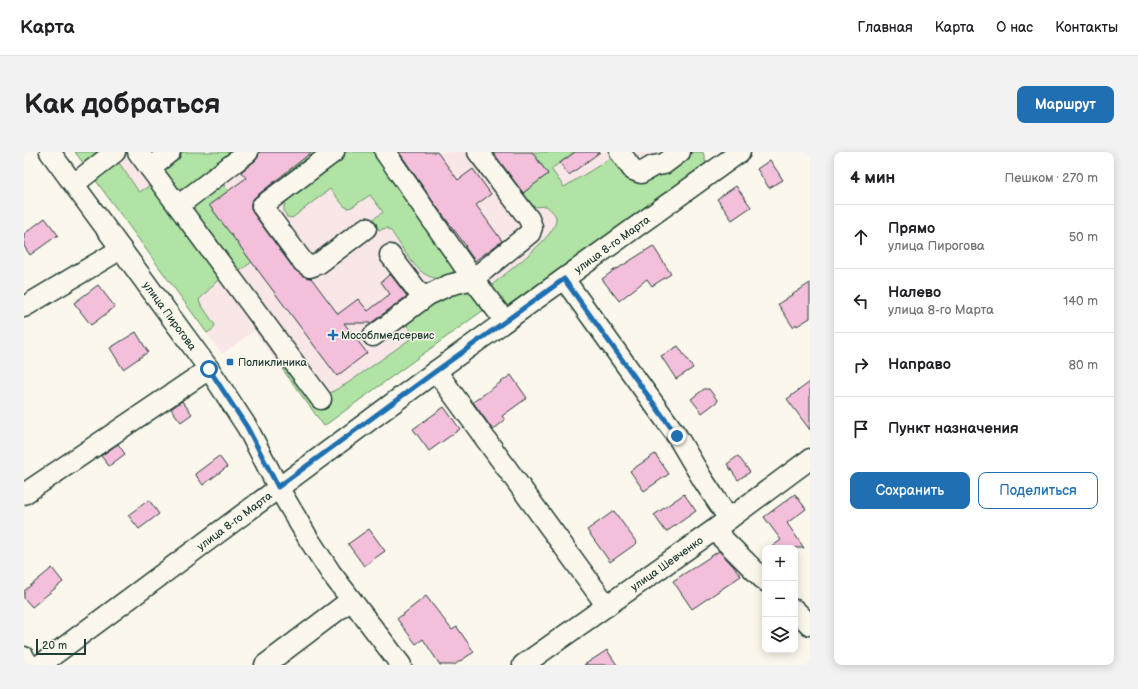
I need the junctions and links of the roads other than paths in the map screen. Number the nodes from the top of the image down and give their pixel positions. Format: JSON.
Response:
{"nodes":[{"id":1,"x":50,"y":152,"type":"edge"},
{"id":2,"x":115,"y":152,"type":"edge"},
{"id":3,"x":138,"y":152,"type":"edge"},
{"id":4,"x":170,"y":152,"type":"edge"},
{"id":5,"x":248,"y":152,"type":"edge"},
{"id":6,"x":334,"y":152,"type":"edge"},
{"id":7,"x":386,"y":152,"type":"edge"},
{"id":8,"x":478,"y":152,"type":"edge"},
{"id":9,"x":620,"y":152,"type":"edge"},
{"id":10,"x":680,"y":152,"type":"edge"},
{"id":11,"x":740,"y":152,"type":"edge"},
{"id":12,"x":716,"y":159,"type":"edge"},
{"id":13,"x":150,"y":168,"type":"junction"},
{"id":14,"x":74,"y":184,"type":"junction"},
{"id":15,"x":178,"y":206,"type":"junction"},
{"id":16,"x":366,"y":228,"type":"dead end"},
{"id":17,"x":121,"y":249,"type":"junction"},
{"id":18,"x":390,"y":255,"type":"dead end"},
{"id":19,"x":473,"y":279,"type":"junction"},
{"id":20,"x":564,"y":279,"type":"junction"},
{"id":21,"x":423,"y":298,"type":"junction"},
{"id":22,"x":24,"y":307,"type":"edge"},
{"id":23,"x":505,"y":321,"type":"junction"},
{"id":24,"x":374,"y":336,"type":"dead end"},
{"id":25,"x":209,"y":369,"type":"junction"},
{"id":26,"x":436,"y":371,"type":"junction"},
{"id":27,"x":321,"y":398,"type":"dead end"},
{"id":28,"x":810,"y":459,"type":"edge"},
{"id":29,"x":278,"y":487,"type":"junction"},
{"id":30,"x":24,"y":494,"type":"edge"},
{"id":31,"x":721,"y":524,"type":"junction"},
{"id":32,"x":762,"y":576,"type":"edge"},
{"id":33,"x":351,"y":600,"type":"junction"},
{"id":34,"x":607,"y":606,"type":"junction"},
{"id":35,"x":798,"y":613,"type":"edge"},
{"id":36,"x":810,"y":625,"type":"edge"},
{"id":37,"x":24,"y":658,"type":"edge"},
{"id":38,"x":29,"y":665,"type":"edge"},
{"id":39,"x":40,"y":665,"type":"edge"},
{"id":40,"x":265,"y":665,"type":"edge"},
{"id":41,"x":401,"y":665,"type":"edge"},
{"id":42,"x":523,"y":665,"type":"edge"}],
"edges":[{"from":1,"to":14,"type":"street","name":"улица Пирогова"},
{"from":2,"to":14,"type":"street"},
{"from":3,"to":13,"type":"street"},
{"from":4,"to":13,"type":"street"},
{"from":5,"to":15,"type":"street"},
{"from":6,"to":16,"type":"street"},
{"from":7,"to":19,"type":"street"},
{"from":8,"to":19,"type":"street"},
{"from":9,"to":10,"type":"street"},
{"from":11,"to":12,"type":"street","name":"улица 8-го Марта"},
{"from":12,"to":20,"type":"street","name":"улица 8-го Марта"},
{"from":13,"to":15,"type":"street"},
{"from":14,"to":17,"type":"street","name":"улица Пирогова"},
{"from":15,"to":27,"type":"street"},
{"from":17,"to":22,"type":"street"},
{"from":17,"to":25,"type":"street","name":"улица Пирогова"},
{"from":18,"to":21,"type":"street"},
{"from":19,"to":21,"type":"street"},
{"from":19,"to":23,"type":"street"},
{"from":20,"to":23,"type":"street","name":"улица 8-го Марта"},
{"from":20,"to":31,"type":"street"},
{"from":21,"to":24,"type":"street"},
{"from":23,"to":26,"type":"street","name":"улица 8-го Марта"},
{"from":25,"to":29,"type":"street","name":"улица Пирогова"},
{"from":25,"to":30,"type":"street"},
{"from":26,"to":29,"type":"street","name":"улица 8-го Марта"},
{"from":26,"to":34,"type":"street"},
{"from":28,"to":31,"type":"street","name":"улица Шевченко"},
{"from":29,"to":33,"type":"street","name":"улица Пирогова"},
{"from":29,"to":39,"type":"street","name":"улица 8-го Марта"},
{"from":31,"to":32,"type":"street"},
{"from":31,"to":34,"type":"street","name":"улица Шевченко"},
{"from":33,"to":40,"type":"street"},
{"from":33,"to":41,"type":"street","name":"улица Пирогова"},
{"from":34,"to":42,"type":"street","name":"улица Шевченко"},
{"from":35,"to":36,"type":"street"},
{"from":37,"to":38,"type":"street"}]}
